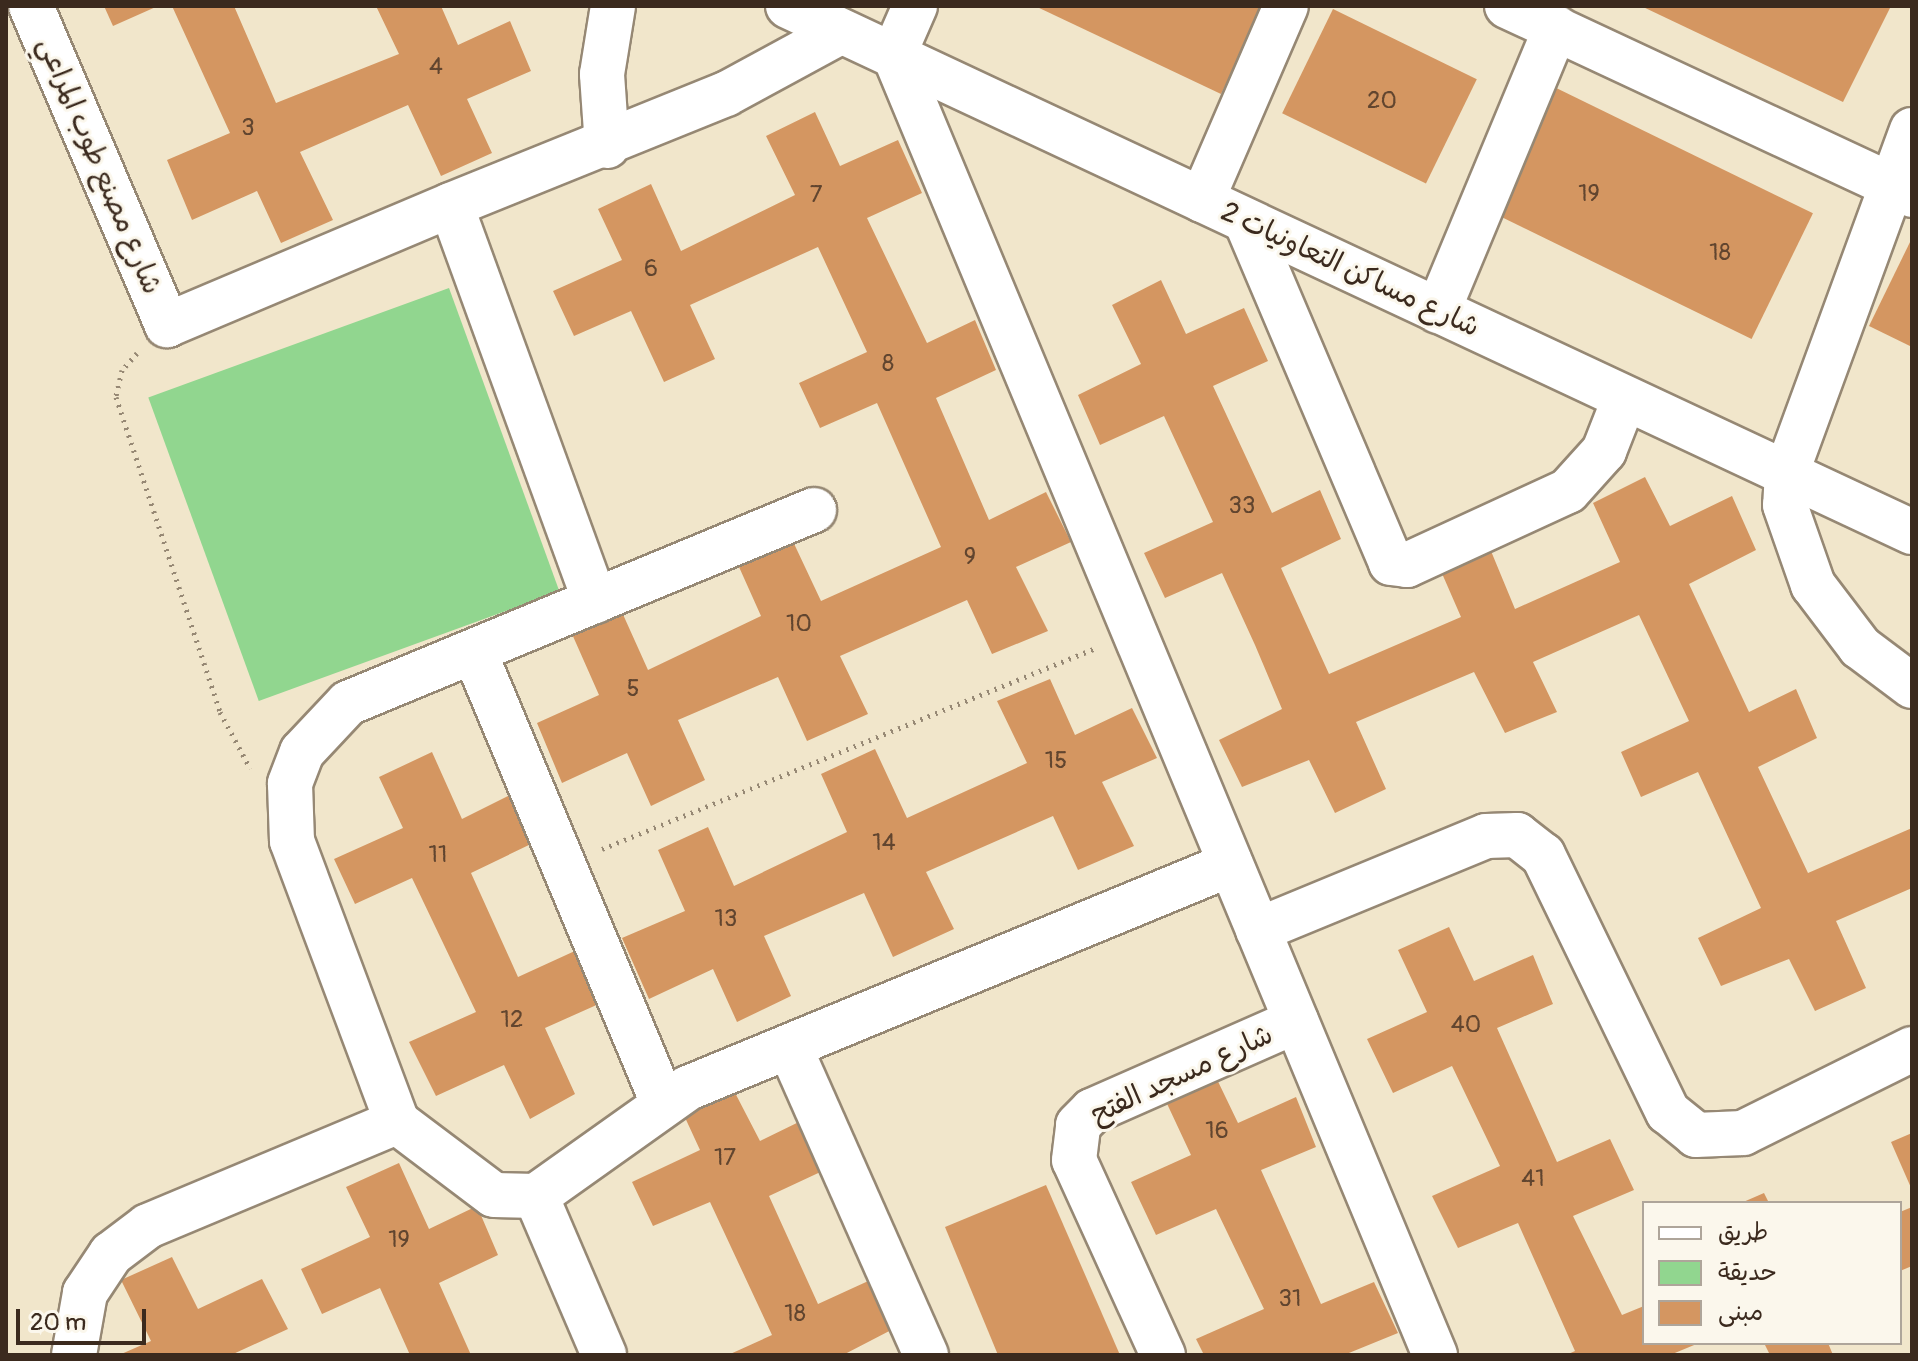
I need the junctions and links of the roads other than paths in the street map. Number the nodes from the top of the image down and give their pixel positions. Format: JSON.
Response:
{"nodes":[{"id":1,"x":31,"y":6,"type":"edge"},
{"id":2,"x":613,"y":6,"type":"edge"},
{"id":3,"x":788,"y":6,"type":"edge"},
{"id":4,"x":915,"y":6,"type":"edge"},
{"id":5,"x":1286,"y":6,"type":"edge"},
{"id":6,"x":1533,"y":15,"type":"edge"},
{"id":7,"x":840,"y":32,"type":"junction"},
{"id":8,"x":894,"y":54,"type":"junction"},
{"id":9,"x":1912,"y":130,"type":"edge"},
{"id":10,"x":607,"y":146,"type":"junction"},
{"id":11,"x":1902,"y":190,"type":"edge"},
{"id":12,"x":1202,"y":200,"type":"junction"},
{"id":13,"x":451,"y":205,"type":"junction"},
{"id":14,"x":1246,"y":221,"type":"junction"},
{"id":15,"x":1438,"y":311,"type":"junction"},
{"id":16,"x":1624,"y":400,"type":"junction"},
{"id":17,"x":1787,"y":471,"type":"junction"},
{"id":18,"x":814,"y":510,"type":"dead end"},
{"id":19,"x":1912,"y":532,"type":"edge"},
{"id":20,"x":595,"y":601,"type":"junction"},
{"id":21,"x":474,"y":651,"type":"junction"},
{"id":22,"x":1912,"y":686,"type":"edge"},
{"id":23,"x":1231,"y":864,"type":"junction"},
{"id":24,"x":1258,"y":930,"type":"junction"},
{"id":25,"x":1296,"y":1021,"type":"junction"},
{"id":26,"x":790,"y":1048,"type":"junction"},
{"id":27,"x":1912,"y":1049,"type":"edge"},
{"id":28,"x":663,"y":1102,"type":"junction"},
{"id":29,"x":397,"y":1122,"type":"junction"},
{"id":30,"x":536,"y":1196,"type":"junction"},
{"id":31,"x":74,"y":1355,"type":"edge"},
{"id":32,"x":604,"y":1355,"type":"edge"},
{"id":33,"x":926,"y":1355,"type":"edge"},
{"id":34,"x":1163,"y":1355,"type":"edge"},
{"id":35,"x":1435,"y":1355,"type":"edge"}],
"edges":[{"from":1,"to":13,"type":"street","name":"شارع مصنع طوب المراعي"},
{"from":2,"to":10,"type":"street"},
{"from":3,"to":7,"type":"street","name":"شارع مساكن التعاونيات 2"},
{"from":4,"to":8,"type":"street"},
{"from":5,"to":12,"type":"street"},
{"from":6,"to":11,"type":"street"},
{"from":6,"to":15,"type":"street"},
{"from":7,"to":8,"type":"street","name":"شارع مساكن التعاونيات 2"},
{"from":7,"to":10,"type":"street"},
{"from":8,"to":12,"type":"street","name":"شارع مساكن التعاونيات 2"},
{"from":8,"to":23,"type":"street"},
{"from":9,"to":11,"type":"street"},
{"from":10,"to":13,"type":"street"},
{"from":11,"to":17,"type":"street"},
{"from":12,"to":14,"type":"street","name":"شارع مساكن التعاونيات 2"},
{"from":13,"to":20,"type":"street"},
{"from":14,"to":15,"type":"street","name":"شارع مساكن التعاونيات 2"},
{"from":14,"to":16,"type":"street"},
{"from":15,"to":16,"type":"street","name":"شارع مساكن التعاونيات 2"},
{"from":16,"to":17,"type":"street","name":"شارع مساكن التعاونيات 2"},
{"from":17,"to":19,"type":"street","name":"شارع مساكن التعاونيات 2"},
{"from":17,"to":22,"type":"street"},
{"from":18,"to":20,"type":"street"},
{"from":20,"to":21,"type":"street"},
{"from":21,"to":28,"type":"street"},
{"from":21,"to":29,"type":"street"},
{"from":23,"to":24,"type":"street"},
{"from":23,"to":26,"type":"street"},
{"from":24,"to":25,"type":"street"},
{"from":24,"to":27,"type":"street"},
{"from":25,"to":34,"type":"street","name":"شارع مسجد الفتح"},
{"from":25,"to":35,"type":"street"},
{"from":26,"to":28,"type":"street"},
{"from":26,"to":33,"type":"street"},
{"from":28,"to":30,"type":"street"},
{"from":29,"to":30,"type":"street"},
{"from":29,"to":31,"type":"street"},
{"from":30,"to":32,"type":"street"}]}
